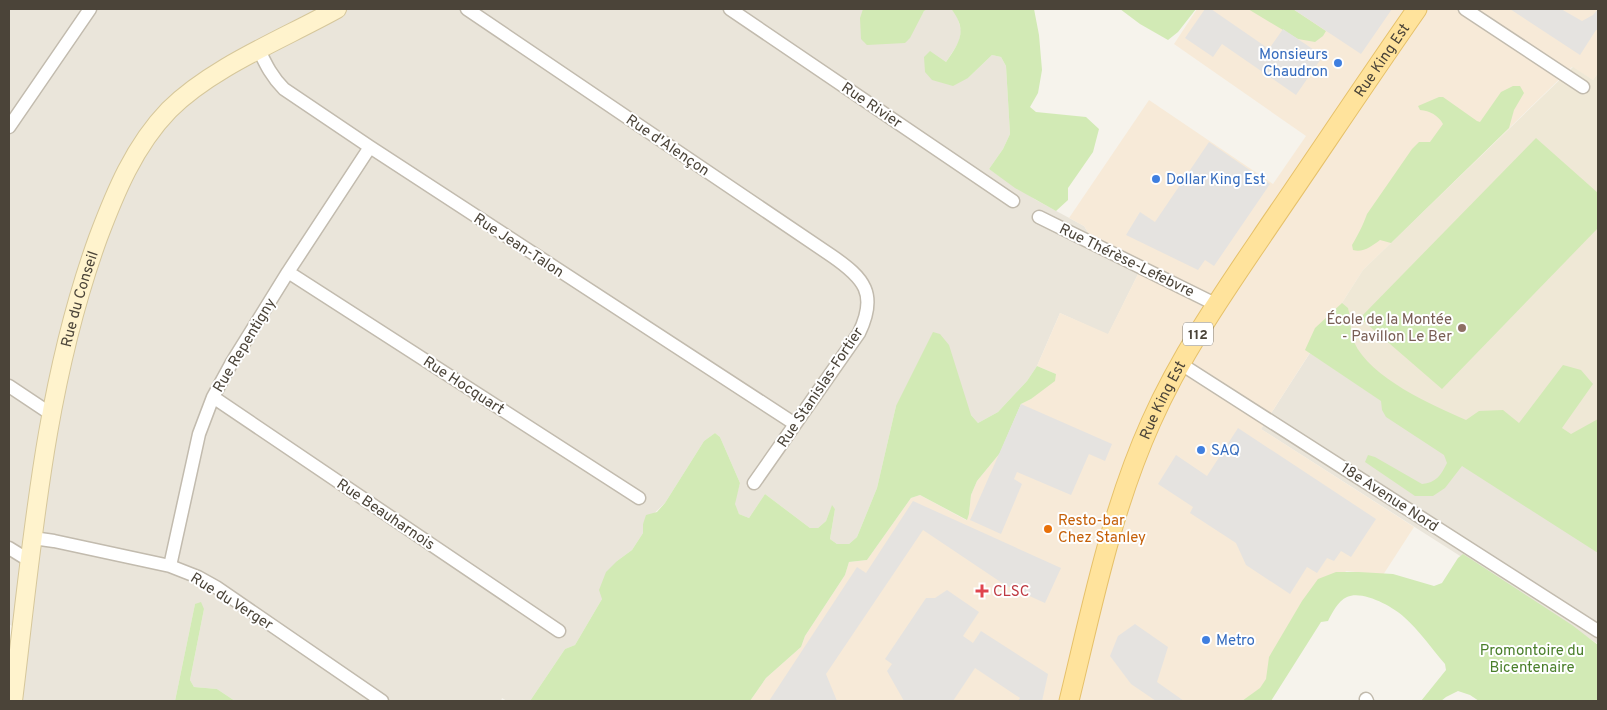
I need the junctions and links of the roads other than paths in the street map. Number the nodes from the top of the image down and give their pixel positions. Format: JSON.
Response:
{"nodes":[{"id":1,"x":90,"y":9,"type":"edge"},
{"id":2,"x":337,"y":9,"type":"edge"},
{"id":3,"x":467,"y":9,"type":"edge"},
{"id":4,"x":730,"y":9,"type":"edge"},
{"id":5,"x":1417,"y":9,"type":"edge"},
{"id":6,"x":1465,"y":9,"type":"edge"},
{"id":7,"x":259,"y":50,"type":"junction"},
{"id":8,"x":1583,"y":87,"type":"dead end"},
{"id":9,"x":9,"y":126,"type":"edge"},
{"id":10,"x":370,"y":147,"type":"junction"},
{"id":11,"x":1013,"y":201,"type":"dead end"},
{"id":12,"x":1039,"y":217,"type":"dead end"},
{"id":13,"x":288,"y":272,"type":"junction"},
{"id":14,"x":864,"y":285,"type":"joint"},
{"id":15,"x":1215,"y":304,"type":"junction"},
{"id":16,"x":1181,"y":364,"type":"junction"},
{"id":17,"x":9,"y":386,"type":"edge"},
{"id":18,"x":213,"y":397,"type":"junction"},
{"id":19,"x":51,"y":414,"type":"junction"},
{"id":20,"x":795,"y":424,"type":"junction"},
{"id":21,"x":754,"y":483,"type":"dead end"},
{"id":22,"x":639,"y":498,"type":"dead end"},
{"id":23,"x":33,"y":538,"type":"junction"},
{"id":24,"x":9,"y":548,"type":"edge"},
{"id":25,"x":30,"y":561,"type":"junction"},
{"id":26,"x":170,"y":566,"type":"junction"},
{"id":27,"x":1598,"y":631,"type":"edge"},
{"id":28,"x":559,"y":632,"type":"dead end"},
{"id":29,"x":13,"y":701,"type":"edge"},
{"id":30,"x":382,"y":701,"type":"edge"},
{"id":31,"x":1069,"y":701,"type":"edge"}],
"edges":[{"from":1,"to":9,"type":"street"},
{"from":2,"to":7,"type":"street","name":"Rue du Conseil"},
{"from":3,"to":14,"type":"street","name":"Rue d'Alençon"},
{"from":4,"to":11,"type":"street","name":"Rue Rivier"},
{"from":5,"to":15,"type":"main road","name":"Rue King Est","number":"112"},
{"from":6,"to":8,"type":"street"},
{"from":7,"to":10,"type":"street","name":"Rue Jean-Talon"},
{"from":7,"to":19,"type":"street","name":"Rue du Conseil"},
{"from":10,"to":13,"type":"street","name":"Rue Repentigny"},
{"from":10,"to":20,"type":"street","name":"Rue Jean-Talon"},
{"from":12,"to":15,"type":"street","name":"Rue Thérèse-Lefebvre"},
{"from":13,"to":18,"type":"street","name":"Rue Repentigny"},
{"from":13,"to":22,"type":"street","name":"Rue Hocquart"},
{"from":14,"to":20,"type":"street","name":"Rue Stanislas-Fortier"},
{"from":15,"to":16,"type":"main road","name":"Rue King Est","number":"112"},
{"from":16,"to":27,"type":"street","name":"18e Avenue Nord"},
{"from":16,"to":31,"type":"main road","name":"Rue King Est","number":"112"},
{"from":17,"to":19,"type":"street"},
{"from":18,"to":26,"type":"street","name":"Rue Repentigny"},
{"from":18,"to":28,"type":"street","name":"Rue Beauharnois"},
{"from":19,"to":23,"type":"street","name":"Rue du Conseil"},
{"from":20,"to":21,"type":"street","name":"Rue Stanislas-Fortier"},
{"from":23,"to":25,"type":"street","name":"Rue du Conseil"},
{"from":23,"to":26,"type":"street","name":"Rue du Verger"},
{"from":24,"to":25,"type":"street"},
{"from":25,"to":29,"type":"street","name":"Rue du Conseil"},
{"from":26,"to":30,"type":"street","name":"Rue du Verger"}]}
